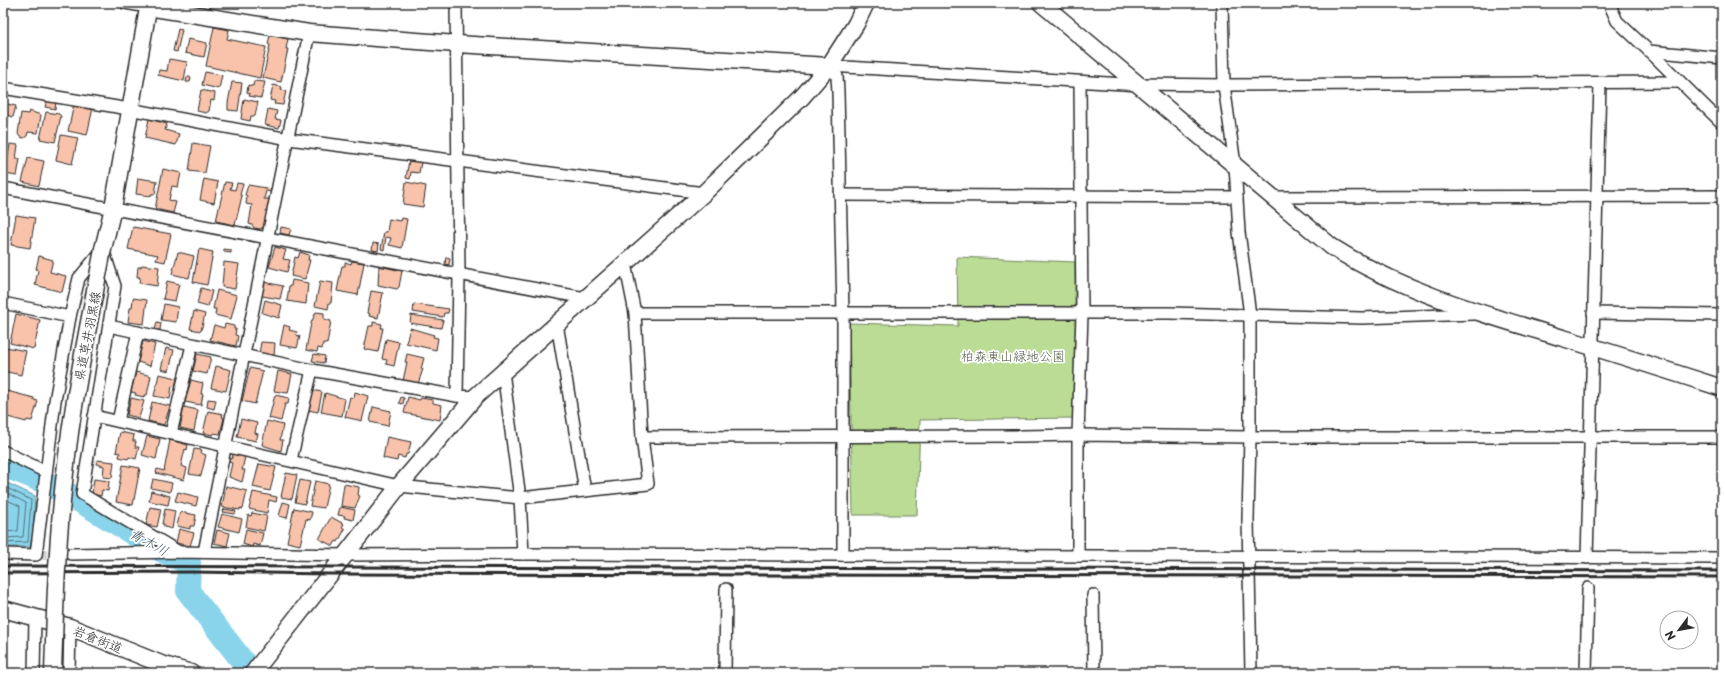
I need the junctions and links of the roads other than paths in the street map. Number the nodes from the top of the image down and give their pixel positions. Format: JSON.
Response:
{"nodes":[{"id":1,"x":125,"y":3,"type":"edge"},
{"id":2,"x":456,"y":3,"type":"edge"},
{"id":3,"x":866,"y":3,"type":"edge"},
{"id":4,"x":1041,"y":3,"type":"edge"},
{"id":5,"x":1222,"y":3,"type":"edge"},
{"id":6,"x":1609,"y":3,"type":"edge"},
{"id":7,"x":148,"y":5,"type":"edge"},
{"id":8,"x":309,"y":34,"type":"junction"},
{"id":9,"x":457,"y":44,"type":"junction"},
{"id":10,"x":1649,"y":50,"type":"junction"},
{"id":11,"x":1722,"y":58,"type":"edge"},
{"id":12,"x":829,"y":66,"type":"junction"},
{"id":13,"x":1080,"y":82,"type":"junction"},
{"id":14,"x":1679,"y":82,"type":"junction"},
{"id":15,"x":1600,"y":83,"type":"junction"},
{"id":16,"x":1140,"y":85,"type":"junction"},
{"id":17,"x":1224,"y":85,"type":"junction"},
{"id":18,"x":3,"y":88,"type":"edge"},
{"id":19,"x":129,"y":109,"type":"junction"},
{"id":20,"x":1722,"y":123,"type":"edge"},
{"id":21,"x":289,"y":139,"type":"junction"},
{"id":22,"x":458,"y":162,"type":"junction"},
{"id":23,"x":1235,"y":165,"type":"junction"},
{"id":24,"x":3,"y":188,"type":"edge"},
{"id":25,"x":704,"y":193,"type":"junction"},
{"id":26,"x":840,"y":195,"type":"junction"},
{"id":27,"x":1598,"y":196,"type":"junction"},
{"id":28,"x":1722,"y":196,"type":"edge"},
{"id":29,"x":1081,"y":197,"type":"junction"},
{"id":30,"x":1237,"y":197,"type":"junction"},
{"id":31,"x":1273,"y":197,"type":"junction"},
{"id":32,"x":113,"y":208,"type":"junction"},
{"id":33,"x":268,"y":237,"type":"junction"},
{"id":34,"x":103,"y":249,"type":"junction"},
{"id":35,"x":625,"y":263,"type":"junction"},
{"id":36,"x":460,"y":275,"type":"junction"},
{"id":37,"x":585,"y":298,"type":"junction"},
{"id":38,"x":3,"y":303,"type":"edge"},
{"id":39,"x":635,"y":313,"type":"junction"},
{"id":40,"x":1593,"y":313,"type":"junction"},
{"id":41,"x":843,"y":314,"type":"junction"},
{"id":42,"x":1082,"y":314,"type":"junction"},
{"id":43,"x":1481,"y":314,"type":"junction"},
{"id":44,"x":1250,"y":315,"type":"junction"},
{"id":45,"x":1722,"y":315,"type":"edge"},
{"id":46,"x":70,"y":317,"type":"junction"},
{"id":47,"x":557,"y":324,"type":"junction"},
{"id":48,"x":109,"y":326,"type":"junction"},
{"id":49,"x":138,"y":332,"type":"junction"},
{"id":50,"x":192,"y":345,"type":"junction"},
{"id":51,"x":1592,"y":346,"type":"junction"},
{"id":52,"x":244,"y":356,"type":"junction"},
{"id":53,"x":312,"y":370,"type":"junction"},
{"id":54,"x":503,"y":372,"type":"junction"},
{"id":55,"x":1722,"y":388,"type":"edge"},
{"id":56,"x":457,"y":396,"type":"junction"},
{"id":57,"x":475,"y":397,"type":"junction"},
{"id":58,"x":94,"y":416,"type":"junction"},
{"id":59,"x":118,"y":421,"type":"junction"},
{"id":60,"x":171,"y":433,"type":"junction"},
{"id":61,"x":1078,"y":435,"type":"junction"},
{"id":62,"x":1591,"y":436,"type":"junction"},
{"id":63,"x":642,"y":437,"type":"junction"},
{"id":64,"x":842,"y":437,"type":"junction"},
{"id":65,"x":1250,"y":437,"type":"junction"},
{"id":66,"x":1722,"y":437,"type":"edge"},
{"id":67,"x":226,"y":446,"type":"junction"},
{"id":68,"x":3,"y":451,"type":"edge"},
{"id":69,"x":291,"y":460,"type":"junction"},
{"id":70,"x":46,"y":472,"type":"junction"},
{"id":71,"x":399,"y":486,"type":"junction"},
{"id":72,"x":585,"y":491,"type":"junction"},
{"id":73,"x":520,"y":498,"type":"junction"},
{"id":74,"x":179,"y":552,"type":"junction"},
{"id":75,"x":204,"y":552,"type":"junction"},
{"id":76,"x":3,"y":554,"type":"edge"},
{"id":77,"x":71,"y":554,"type":"tunnel mouth"},
{"id":78,"x":523,"y":554,"type":"junction"},
{"id":79,"x":344,"y":555,"type":"junction"},
{"id":80,"x":843,"y":555,"type":"junction"},
{"id":81,"x":1078,"y":556,"type":"junction"},
{"id":82,"x":1250,"y":557,"type":"junction"},
{"id":83,"x":1587,"y":558,"type":"junction"},
{"id":84,"x":1722,"y":558,"type":"edge"},
{"id":85,"x":1588,"y":588,"type":"dead end"},
{"id":86,"x":726,"y":589,"type":"dead end"},
{"id":87,"x":1093,"y":595,"type":"dead end"},
{"id":88,"x":3,"y":609,"type":"edge"},
{"id":89,"x":35,"y":617,"type":"junction"},
{"id":90,"x":70,"y":628,"type":"junction"},
{"id":91,"x":159,"y":669,"type":"edge"},
{"id":92,"x":34,"y":673,"type":"edge"},
{"id":93,"x":53,"y":673,"type":"edge"},
{"id":94,"x":69,"y":673,"type":"edge"},
{"id":95,"x":190,"y":673,"type":"edge"},
{"id":96,"x":253,"y":673,"type":"edge"},
{"id":97,"x":725,"y":673,"type":"edge"},
{"id":98,"x":1094,"y":673,"type":"edge"},
{"id":99,"x":1251,"y":673,"type":"edge"},
{"id":100,"x":1586,"y":673,"type":"edge"}],
"edges":[{"from":1,"to":7,"type":"street"},
{"from":2,"to":9,"type":"street"},
{"from":3,"to":12,"type":"street"},
{"from":4,"to":16,"type":"street"},
{"from":5,"to":17,"type":"street"},
{"from":6,"to":10,"type":"street"},
{"from":7,"to":8,"type":"street"},
{"from":7,"to":19,"type":"street","name":"県道草井羽黒線"},
{"from":8,"to":9,"type":"street"},
{"from":8,"to":21,"type":"street"},
{"from":9,"to":12,"type":"street"},
{"from":9,"to":22,"type":"street"},
{"from":10,"to":11,"type":"street"},
{"from":10,"to":14,"type":"street"},
{"from":12,"to":13,"type":"street"},
{"from":12,"to":25,"type":"street"},
{"from":12,"to":26,"type":"street"},
{"from":13,"to":16,"type":"street"},
{"from":13,"to":29,"type":"street"},
{"from":14,"to":15,"type":"street"},
{"from":14,"to":20,"type":"street"},
{"from":15,"to":17,"type":"street"},
{"from":15,"to":27,"type":"street"},
{"from":16,"to":17,"type":"street"},
{"from":16,"to":23,"type":"street"},
{"from":17,"to":23,"type":"street"},
{"from":18,"to":19,"type":"street"},
{"from":19,"to":21,"type":"street"},
{"from":19,"to":32,"type":"street","name":"県道草井羽黒線"},
{"from":21,"to":22,"type":"street"},
{"from":21,"to":33,"type":"street"},
{"from":22,"to":25,"type":"street"},
{"from":22,"to":36,"type":"street"},
{"from":23,"to":30,"type":"street"},
{"from":23,"to":31,"type":"street"},
{"from":24,"to":32,"type":"street"},
{"from":25,"to":35,"type":"street"},
{"from":26,"to":29,"type":"street"},
{"from":26,"to":41,"type":"street"},
{"from":27,"to":28,"type":"street"},
{"from":27,"to":31,"type":"street"},
{"from":27,"to":40,"type":"street"},
{"from":29,"to":30,"type":"street"},
{"from":29,"to":42,"type":"street"},
{"from":30,"to":44,"type":"street"},
{"from":31,"to":43,"type":"street"},
{"from":32,"to":33,"type":"street"},
{"from":32,"to":34,"type":"street","name":"県道草井羽黒線"},
{"from":33,"to":36,"type":"street"},
{"from":33,"to":52,"type":"street"},
{"from":34,"to":46,"type":"street"},
{"from":34,"to":48,"type":"street"},
{"from":34,"to":93,"type":"street","name":"県道草井羽黒線","bridge":true},
{"from":35,"to":37,"type":"street"},
{"from":35,"to":39,"type":"street"},
{"from":36,"to":37,"type":"street"},
{"from":36,"to":56,"type":"street"},
{"from":37,"to":47,"type":"street"},
{"from":38,"to":46,"type":"street"},
{"from":39,"to":41,"type":"street"},
{"from":39,"to":63,"type":"street"},
{"from":40,"to":45,"type":"street"},
{"from":40,"to":51,"type":"street"},
{"from":41,"to":42,"type":"street"},
{"from":41,"to":64,"type":"street"},
{"from":42,"to":44,"type":"street"},
{"from":42,"to":61,"type":"street"},
{"from":43,"to":44,"type":"street"},
{"from":43,"to":51,"type":"street"},
{"from":44,"to":65,"type":"street"},
{"from":46,"to":70,"type":"street"},
{"from":47,"to":54,"type":"street"},
{"from":47,"to":72,"type":"street"},
{"from":48,"to":49,"type":"street"},
{"from":48,"to":58,"type":"street"},
{"from":49,"to":50,"type":"street"},
{"from":49,"to":59,"type":"street"},
{"from":50,"to":52,"type":"street"},
{"from":50,"to":60,"type":"street"},
{"from":51,"to":55,"type":"street"},
{"from":51,"to":62,"type":"street"},
{"from":52,"to":53,"type":"street"},
{"from":52,"to":67,"type":"street"},
{"from":53,"to":56,"type":"street"},
{"from":53,"to":69,"type":"street"},
{"from":54,"to":57,"type":"street"},
{"from":54,"to":73,"type":"street"},
{"from":56,"to":57,"type":"street"},
{"from":57,"to":71,"type":"street"},
{"from":58,"to":59,"type":"street"},
{"from":58,"to":74,"type":"street"},
{"from":59,"to":60,"type":"street"},
{"from":60,"to":67,"type":"street"},
{"from":61,"to":64,"type":"street"},
{"from":61,"to":65,"type":"street"},
{"from":61,"to":81,"type":"street"},
{"from":62,"to":65,"type":"street"},
{"from":62,"to":66,"type":"street"},
{"from":62,"to":83,"type":"street"},
{"from":63,"to":64,"type":"street"},
{"from":63,"to":72,"type":"street"},
{"from":64,"to":80,"type":"street"},
{"from":65,"to":82,"type":"street"},
{"from":67,"to":69,"type":"street"},
{"from":67,"to":75,"type":"street"},
{"from":68,"to":70,"type":"street"},
{"from":69,"to":71,"type":"street"},
{"from":70,"to":76,"type":"street"},
{"from":71,"to":73,"type":"street"},
{"from":71,"to":79,"type":"street"},
{"from":72,"to":73,"type":"street"},
{"from":73,"to":78,"type":"street"},
{"from":74,"to":75,"type":"street"},
{"from":74,"to":77,"type":"street"},
{"from":75,"to":79,"type":"street"},
{"from":78,"to":79,"type":"street"},
{"from":78,"to":80,"type":"street"},
{"from":79,"to":96,"type":"street"},
{"from":80,"to":81,"type":"street"},
{"from":81,"to":82,"type":"street"},
{"from":82,"to":83,"type":"street"},
{"from":82,"to":99,"type":"street"},
{"from":83,"to":84,"type":"street"},
{"from":85,"to":100,"type":"street"},
{"from":86,"to":97,"type":"street"},
{"from":87,"to":98,"type":"street"},
{"from":88,"to":89,"type":"street","name":"岩倉街道"},
{"from":89,"to":90,"type":"street","name":"岩倉街道"},
{"from":89,"to":92,"type":"street"},
{"from":90,"to":91,"type":"street","name":"岩倉街道"},
{"from":90,"to":94,"type":"street"},
{"from":91,"to":95,"type":"street","name":"岩倉街道"}]}
